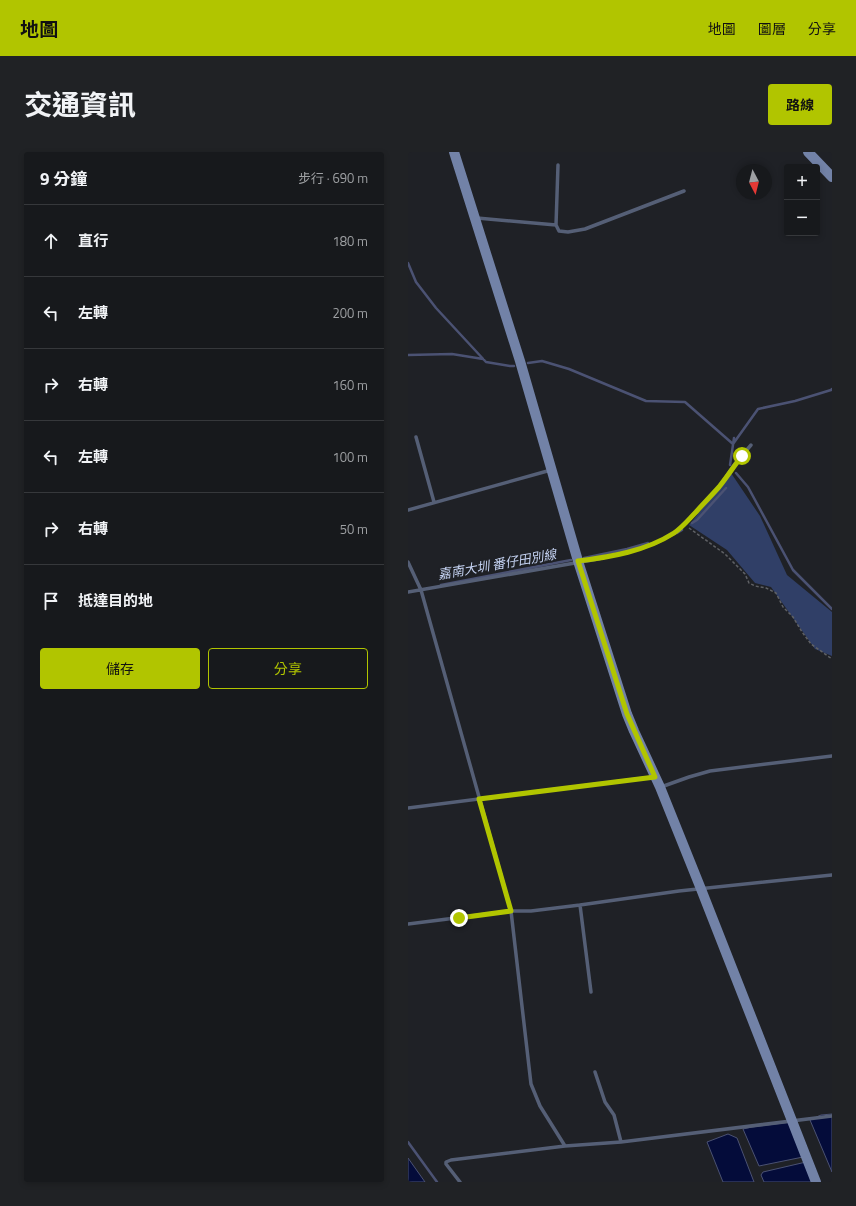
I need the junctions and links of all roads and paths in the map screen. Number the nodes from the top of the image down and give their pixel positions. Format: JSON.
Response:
{"nodes":[{"id":1,"x":454,"y":152,"type":"edge"},
{"id":2,"x":808,"y":152,"type":"edge"},
{"id":3,"x":558,"y":165,"type":"dead end"},
{"id":4,"x":832,"y":177,"type":"edge"},
{"id":5,"x":684,"y":191,"type":"dead end"},
{"id":6,"x":475,"y":218,"type":"junction"},
{"id":7,"x":556,"y":225,"type":"junction"},
{"id":8,"x":416,"y":437,"type":"dead end"},
{"id":9,"x":751,"y":445,"type":"dead end"},
{"id":10,"x":552,"y":470,"type":"junction"},
{"id":11,"x":434,"y":502,"type":"junction"},
{"id":12,"x":408,"y":510,"type":"edge"},
{"id":13,"x":684,"y":525,"type":"junction"},
{"id":14,"x":578,"y":561,"type":"junction"},
{"id":15,"x":408,"y":562,"type":"edge"},
{"id":16,"x":421,"y":590,"type":"junction"},
{"id":17,"x":408,"y":592,"type":"edge"},
{"id":18,"x":832,"y":658,"type":"edge"},
{"id":19,"x":832,"y":756,"type":"edge"},
{"id":20,"x":655,"y":777,"type":"junction"},
{"id":21,"x":660,"y":787,"type":"junction"},
{"id":22,"x":479,"y":799,"type":"junction"},
{"id":23,"x":408,"y":808,"type":"edge"},
{"id":24,"x":832,"y":875,"type":"edge"},
{"id":25,"x":701,"y":889,"type":"junction"},
{"id":26,"x":580,"y":905,"type":"junction"},
{"id":27,"x":511,"y":911,"type":"junction"},
{"id":28,"x":408,"y":924,"type":"edge"},
{"id":29,"x":591,"y":992,"type":"dead end"},
{"id":30,"x":595,"y":1072,"type":"dead end"},
{"id":31,"x":832,"y":1116,"type":"edge"},
{"id":32,"x":791,"y":1121,"type":"junction"},
{"id":33,"x":621,"y":1142,"type":"junction"},
{"id":34,"x":565,"y":1146,"type":"junction"},
{"id":35,"x":460,"y":1182,"type":"edge"},
{"id":36,"x":816,"y":1182,"type":"edge"}],
"edges":[{"from":1,"to":6,"type":"street"},
{"from":2,"to":4,"type":"street"},
{"from":3,"to":7,"type":"lane"},
{"from":5,"to":7,"type":"lane"},
{"from":6,"to":7,"type":"lane"},
{"from":6,"to":10,"type":"street"},
{"from":8,"to":11,"type":"lane"},
{"from":9,"to":13,"type":"lane"},
{"from":10,"to":11,"type":"lane"},
{"from":10,"to":14,"type":"street"},
{"from":11,"to":12,"type":"lane"},
{"from":13,"to":14,"type":"lane"},
{"from":13,"to":18,"type":"path"},
{"from":14,"to":16,"type":"lane"},
{"from":14,"to":20,"type":"street"},
{"from":15,"to":16,"type":"lane"},
{"from":16,"to":17,"type":"lane"},
{"from":16,"to":22,"type":"lane"},
{"from":19,"to":21,"type":"lane"},
{"from":20,"to":21,"type":"street"},
{"from":20,"to":22,"type":"lane"},
{"from":21,"to":25,"type":"street"},
{"from":22,"to":23,"type":"lane"},
{"from":22,"to":27,"type":"lane"},
{"from":24,"to":25,"type":"lane"},
{"from":25,"to":26,"type":"lane"},
{"from":25,"to":32,"type":"street"},
{"from":26,"to":27,"type":"lane"},
{"from":26,"to":29,"type":"lane"},
{"from":27,"to":28,"type":"lane"},
{"from":27,"to":34,"type":"lane"},
{"from":30,"to":33,"type":"lane"},
{"from":31,"to":32,"type":"lane"},
{"from":32,"to":33,"type":"lane"},
{"from":32,"to":36,"type":"street"},
{"from":33,"to":34,"type":"lane"},
{"from":34,"to":35,"type":"lane"}]}
